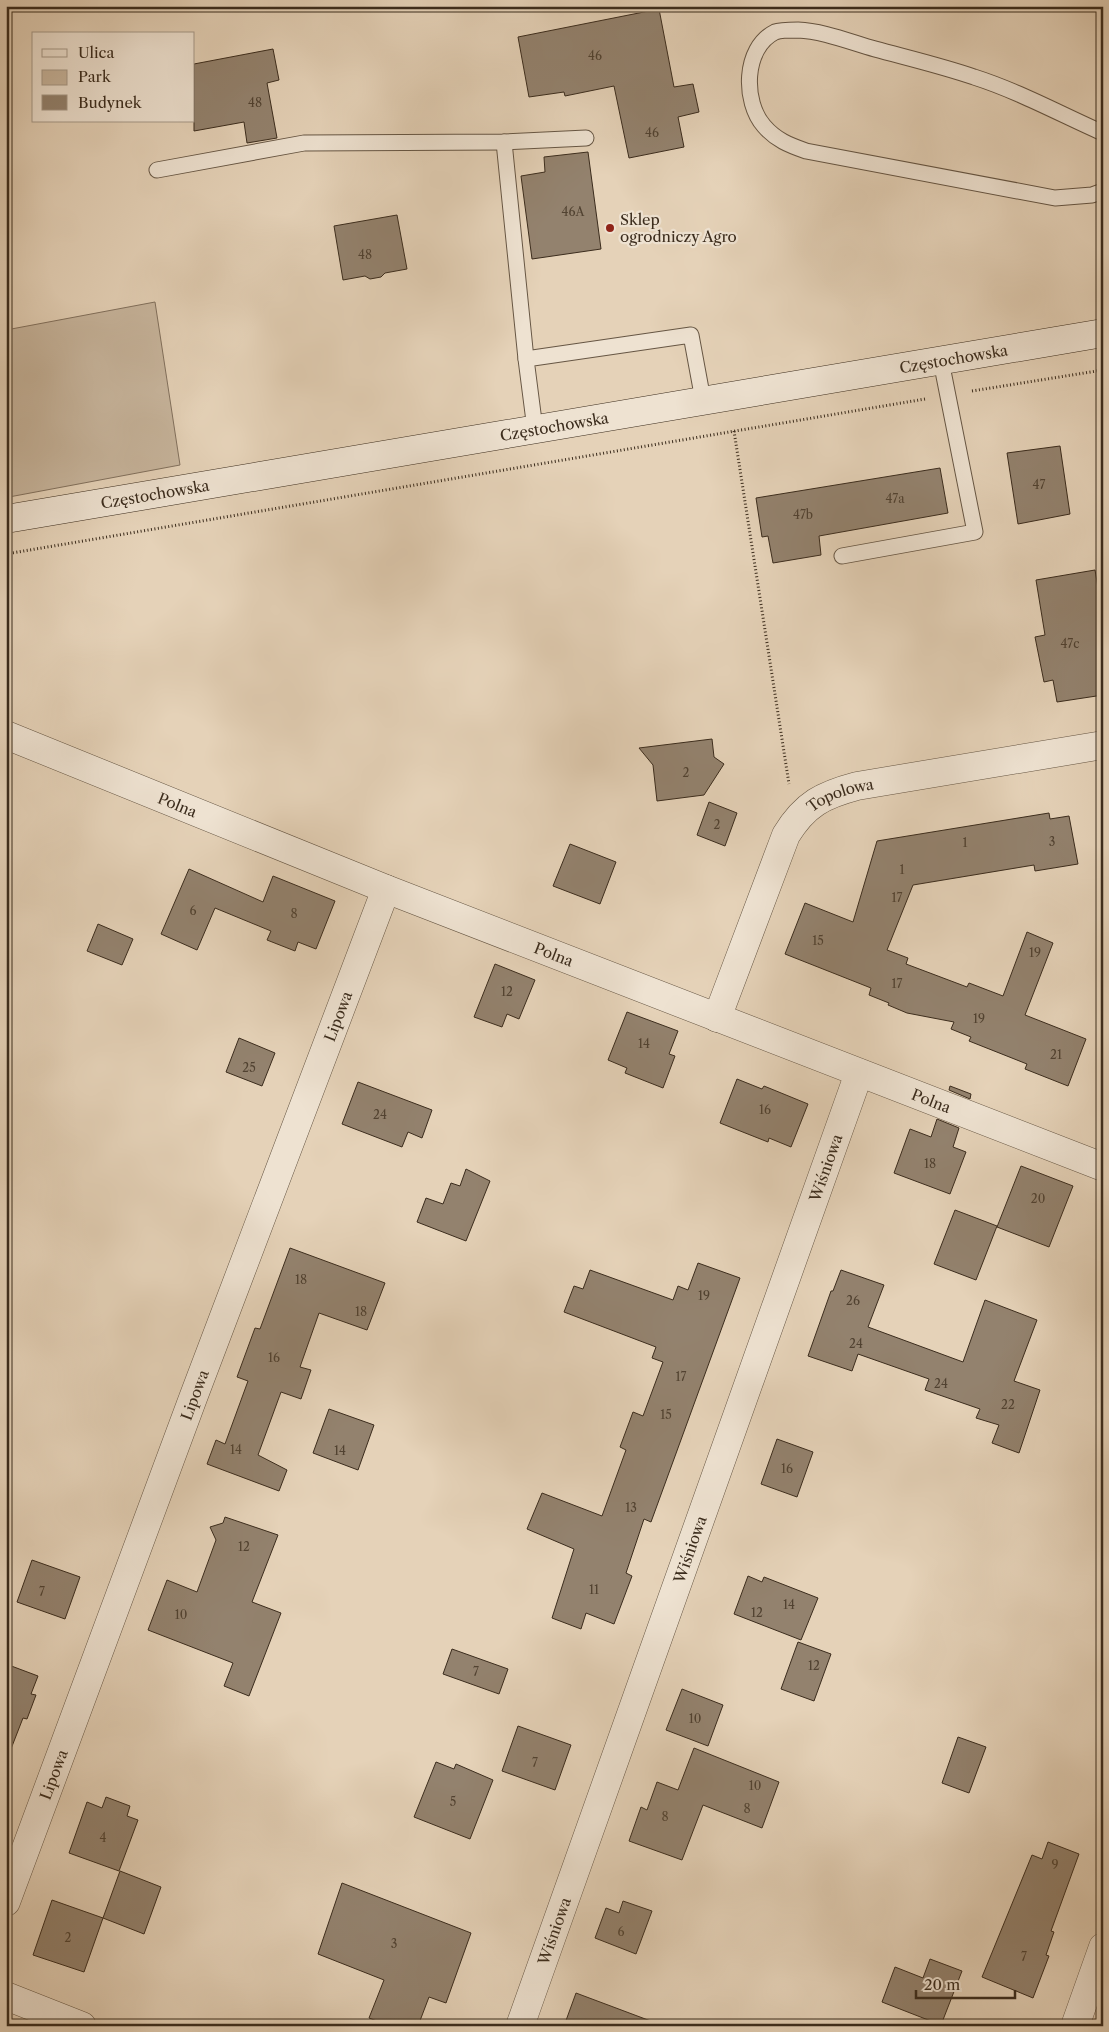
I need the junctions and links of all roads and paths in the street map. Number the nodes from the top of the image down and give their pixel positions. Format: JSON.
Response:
{"nodes":[{"id":1,"x":1103,"y":133,"type":"edge"},
{"id":2,"x":586,"y":138,"type":"dead end"},
{"id":3,"x":504,"y":142,"type":"junction"},
{"id":4,"x":157,"y":170,"type":"dead end"},
{"id":5,"x":1103,"y":191,"type":"edge"},
{"id":6,"x":1103,"y":333,"type":"edge"},
{"id":7,"x":526,"y":359,"type":"junction"},
{"id":8,"x":941,"y":360,"type":"junction"},
{"id":9,"x":1103,"y":370,"type":"edge"},
{"id":10,"x":966,"y":392,"type":"dead end"},
{"id":11,"x":928,"y":398,"type":"dead end"},
{"id":12,"x":703,"y":400,"type":"junction"},
{"id":13,"x":535,"y":429,"type":"junction"},
{"id":14,"x":734,"y":431,"type":"junction"},
{"id":15,"x":6,"y":519,"type":"edge"},
{"id":16,"x":6,"y":554,"type":"edge"},
{"id":17,"x":842,"y":556,"type":"dead end"},
{"id":18,"x":6,"y":735,"type":"edge"},
{"id":19,"x":1103,"y":745,"type":"edge"},
{"id":20,"x":797,"y":818,"type":"junction"},
{"id":21,"x":386,"y":890,"type":"junction"},
{"id":22,"x":717,"y":1018,"type":"junction"},
{"id":23,"x":860,"y":1073,"type":"junction"},
{"id":24,"x":1103,"y":1167,"type":"edge"},
{"id":25,"x":6,"y":1902,"type":"edge"},
{"id":26,"x":1103,"y":1947,"type":"edge"},
{"id":27,"x":6,"y":1996,"type":"edge"},
{"id":28,"x":82,"y":2026,"type":"edge"},
{"id":29,"x":520,"y":2026,"type":"edge"},
{"id":30,"x":1075,"y":2026,"type":"edge"}],
"edges":[{"from":1,"to":5,"type":"lane"},
{"from":2,"to":3,"type":"lane"},
{"from":3,"to":4,"type":"lane"},
{"from":3,"to":7,"type":"lane"},
{"from":6,"to":8,"type":"street","name":"Częstochowska"},
{"from":7,"to":12,"type":"lane"},
{"from":7,"to":13,"type":"lane"},
{"from":8,"to":12,"type":"street","name":"Częstochowska"},
{"from":8,"to":17,"type":"lane"},
{"from":9,"to":10,"type":"path"},
{"from":11,"to":14,"type":"path"},
{"from":12,"to":13,"type":"street","name":"Częstochowska"},
{"from":13,"to":15,"type":"street","name":"Częstochowska"},
{"from":14,"to":16,"type":"path"},
{"from":14,"to":20,"type":"path"},
{"from":18,"to":21,"type":"street","name":"Polna"},
{"from":19,"to":20,"type":"street","name":"Topolowa"},
{"from":20,"to":22,"type":"street","name":"Topolowa"},
{"from":21,"to":22,"type":"street","name":"Polna"},
{"from":21,"to":25,"type":"street","name":"Lipowa"},
{"from":22,"to":23,"type":"street","name":"Polna"},
{"from":23,"to":24,"type":"street","name":"Polna"},
{"from":23,"to":29,"type":"street","name":"Wiśniowa"},
{"from":26,"to":30,"type":"street"},
{"from":27,"to":28,"type":"street"}]}
